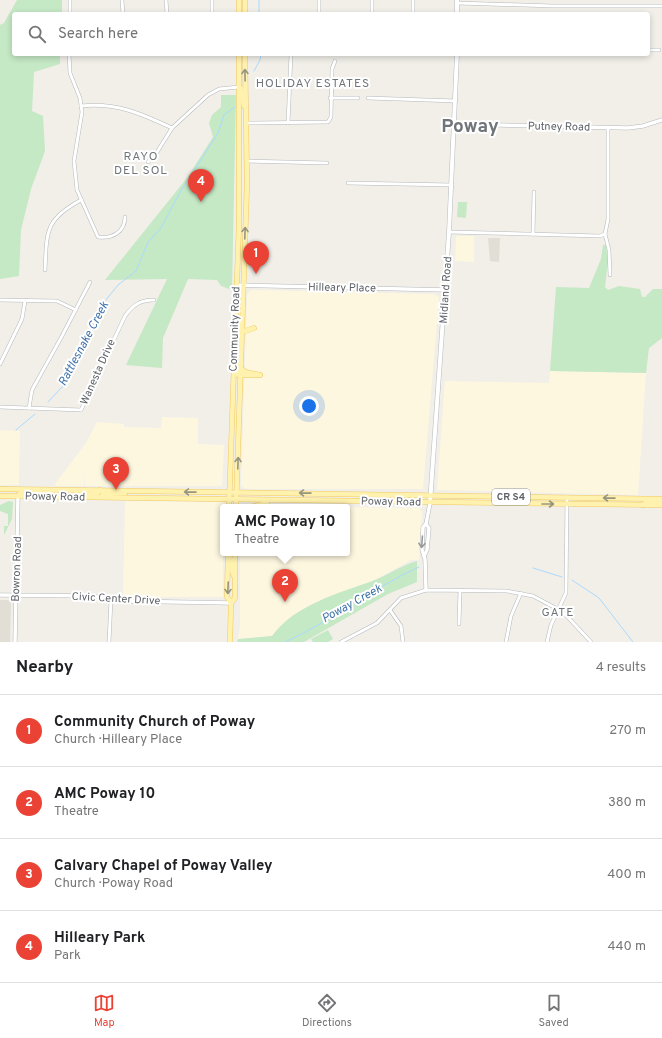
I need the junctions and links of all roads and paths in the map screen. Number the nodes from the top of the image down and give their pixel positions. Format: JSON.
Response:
{"nodes":[{"id":1,"x":70,"y":0,"type":"edge"},
{"id":2,"x":122,"y":0,"type":"edge"},
{"id":3,"x":166,"y":0,"type":"edge"},
{"id":4,"x":212,"y":0,"type":"edge"},
{"id":5,"x":239,"y":0,"type":"edge"},
{"id":6,"x":245,"y":0,"type":"edge"},
{"id":7,"x":319,"y":0,"type":"edge"},
{"id":8,"x":372,"y":0,"type":"edge"},
{"id":9,"x":413,"y":0,"type":"edge"},
{"id":10,"x":498,"y":0,"type":"edge"},
{"id":11,"x":457,"y":2,"type":"edge"},
{"id":12,"x":498,"y":5,"type":"junction"},
{"id":13,"x":662,"y":6,"type":"edge"},
{"id":14,"x":70,"y":12,"type":"edge"},
{"id":15,"x":123,"y":12,"type":"edge"},
{"id":16,"x":167,"y":12,"type":"edge"},
{"id":17,"x":212,"y":12,"type":"edge"},
{"id":18,"x":239,"y":12,"type":"edge"},
{"id":19,"x":245,"y":12,"type":"edge"},
{"id":20,"x":319,"y":12,"type":"edge"},
{"id":21,"x":372,"y":12,"type":"edge"},
{"id":22,"x":413,"y":12,"type":"edge"},
{"id":23,"x":650,"y":50,"type":"edge"},
{"id":24,"x":659,"y":50,"type":"dead end"},
{"id":25,"x":69,"y":56,"type":"edge"},
{"id":26,"x":239,"y":56,"type":"edge"},
{"id":27,"x":245,"y":56,"type":"edge"},
{"id":28,"x":291,"y":56,"type":"edge"},
{"id":29,"x":457,"y":56,"type":"edge"},
{"id":30,"x":335,"y":61,"type":"dead end"},
{"id":31,"x":239,"y":87,"type":"junction"},
{"id":32,"x":330,"y":98,"type":"junction"},
{"id":33,"x":358,"y":98,"type":"dead end"},
{"id":34,"x":368,"y":98,"type":"dead end"},
{"id":35,"x":456,"y":101,"type":"junction"},
{"id":36,"x":240,"y":102,"type":"junction"},
{"id":37,"x":81,"y":106,"type":"junction"},
{"id":38,"x":246,"y":109,"type":"junction"},
{"id":39,"x":662,"y":120,"type":"edge"},
{"id":40,"x":288,"y":122,"type":"junction"},
{"id":41,"x":246,"y":123,"type":"junction"},
{"id":42,"x":455,"y":124,"type":"junction"},
{"id":43,"x":172,"y":128,"type":"junction"},
{"id":44,"x":608,"y":128,"type":"junction"},
{"id":45,"x":240,"y":135,"type":"junction"},
{"id":46,"x":247,"y":161,"type":"junction"},
{"id":47,"x":148,"y":162,"type":"dead end"},
{"id":48,"x":240,"y":162,"type":"junction"},
{"id":49,"x":327,"y":163,"type":"dead end"},
{"id":50,"x":247,"y":183,"type":"junction"},
{"id":51,"x":348,"y":183,"type":"dead end"},
{"id":52,"x":452,"y":185,"type":"junction"},
{"id":53,"x":534,"y":192,"type":"dead end"},
{"id":54,"x":81,"y":200,"type":"junction"},
{"id":55,"x":125,"y":217,"type":"dead end"},
{"id":56,"x":449,"y":232,"type":"junction"},
{"id":57,"x":534,"y":234,"type":"junction"},
{"id":58,"x":605,"y":234,"type":"junction"},
{"id":59,"x":45,"y":270,"type":"dead end"},
{"id":60,"x":610,"y":276,"type":"dead end"},
{"id":61,"x":90,"y":282,"type":"dead end"},
{"id":62,"x":237,"y":286,"type":"junction"},
{"id":63,"x":244,"y":286,"type":"junction"},
{"id":64,"x":446,"y":290,"type":"junction"},
{"id":65,"x":0,"y":300,"type":"edge"},
{"id":66,"x":154,"y":300,"type":"dead end"},
{"id":67,"x":25,"y":301,"type":"junction"},
{"id":68,"x":76,"y":310,"type":"junction"},
{"id":69,"x":254,"y":328,"type":"dead end"},
{"id":70,"x":235,"y":331,"type":"junction"},
{"id":71,"x":242,"y":332,"type":"junction"},
{"id":72,"x":0,"y":364,"type":"edge"},
{"id":73,"x":241,"y":368,"type":"junction"},
{"id":74,"x":241,"y":376,"type":"junction"},
{"id":75,"x":233,"y":387,"type":"junction"},
{"id":76,"x":0,"y":407,"type":"edge"},
{"id":77,"x":29,"y":408,"type":"junction"},
{"id":78,"x":233,"y":409,"type":"junction"},
{"id":79,"x":240,"y":413,"type":"junction"},
{"id":80,"x":239,"y":434,"type":"junction"},
{"id":81,"x":0,"y":489,"type":"edge"},
{"id":82,"x":43,"y":490,"type":"junction"},
{"id":83,"x":52,"y":490,"type":"junction"},
{"id":84,"x":100,"y":490,"type":"junction"},
{"id":85,"x":131,"y":491,"type":"junction"},
{"id":86,"x":172,"y":491,"type":"junction"},
{"id":87,"x":229,"y":492,"type":"junction"},
{"id":88,"x":236,"y":492,"type":"junction"},
{"id":89,"x":329,"y":494,"type":"junction"},
{"id":90,"x":364,"y":494,"type":"junction"},
{"id":91,"x":0,"y":496,"type":"edge"},
{"id":92,"x":18,"y":496,"type":"junction"},
{"id":93,"x":32,"y":496,"type":"junction"},
{"id":94,"x":431,"y":496,"type":"junction"},
{"id":95,"x":487,"y":496,"type":"junction"},
{"id":96,"x":67,"y":497,"type":"junction"},
{"id":97,"x":101,"y":497,"type":"junction"},
{"id":98,"x":516,"y":497,"type":"junction"},
{"id":99,"x":136,"y":498,"type":"junction"},
{"id":100,"x":567,"y":498,"type":"junction"},
{"id":101,"x":642,"y":499,"type":"junction"},
{"id":102,"x":662,"y":499,"type":"edge"},
{"id":103,"x":229,"y":500,"type":"junction"},
{"id":104,"x":236,"y":500,"type":"junction"},
{"id":105,"x":282,"y":501,"type":"junction"},
{"id":106,"x":291,"y":501,"type":"junction"},
{"id":107,"x":328,"y":502,"type":"junction"},
{"id":108,"x":662,"y":502,"type":"edge"},
{"id":109,"x":430,"y":503,"type":"junction"},
{"id":110,"x":456,"y":503,"type":"junction"},
{"id":111,"x":484,"y":503,"type":"junction"},
{"id":112,"x":229,"y":504,"type":"edge"},
{"id":113,"x":236,"y":504,"type":"edge"},
{"id":114,"x":262,"y":504,"type":"edge"},
{"id":115,"x":567,"y":504,"type":"junction"},
{"id":116,"x":616,"y":504,"type":"junction"},
{"id":117,"x":643,"y":505,"type":"junction"},
{"id":118,"x":662,"y":505,"type":"edge"},
{"id":119,"x":228,"y":556,"type":"edge"},
{"id":120,"x":229,"y":556,"type":"edge"},
{"id":121,"x":237,"y":556,"type":"edge"},
{"id":122,"x":235,"y":577,"type":"junction"},
{"id":123,"x":426,"y":590,"type":"junction"},
{"id":124,"x":460,"y":590,"type":"junction"},
{"id":125,"x":521,"y":593,"type":"junction"},
{"id":126,"x":0,"y":595,"type":"edge"},
{"id":127,"x":16,"y":595,"type":"junction"},
{"id":128,"x":111,"y":600,"type":"junction"},
{"id":129,"x":231,"y":603,"type":"junction"},
{"id":130,"x":559,"y":609,"type":"junction"},
{"id":131,"x":390,"y":610,"type":"junction"},
{"id":132,"x":459,"y":624,"type":"dead end"},
{"id":133,"x":15,"y":642,"type":"edge"},
{"id":134,"x":109,"y":642,"type":"edge"},
{"id":135,"x":230,"y":642,"type":"edge"},
{"id":136,"x":341,"y":642,"type":"edge"},
{"id":137,"x":403,"y":642,"type":"edge"},
{"id":138,"x":506,"y":642,"type":"edge"},
{"id":139,"x":547,"y":642,"type":"edge"},
{"id":140,"x":591,"y":642,"type":"edge"}],
"edges":[{"from":1,"to":14,"type":"street"},
{"from":2,"to":15,"type":"street"},
{"from":3,"to":16,"type":"street"},
{"from":4,"to":17,"type":"street"},
{"from":5,"to":18,"type":"main road"},
{"from":6,"to":19,"type":"main road"},
{"from":7,"to":20,"type":"street"},
{"from":8,"to":21,"type":"street"},
{"from":9,"to":22,"type":"street"},
{"from":10,"to":12,"type":"street"},
{"from":11,"to":12,"type":"street"},
{"from":12,"to":13,"type":"street"},
{"from":23,"to":24,"type":"street"},
{"from":25,"to":37,"type":"street"},
{"from":26,"to":31,"type":"main road","name":"Community Road"},
{"from":38,"to":27,"type":"main road","name":"Community Road","one_way":true},
{"from":28,"to":40,"type":"street"},
{"from":29,"to":35,"type":"main road","name":"Midland Road"},
{"from":30,"to":32,"type":"street"},
{"from":31,"to":36,"type":"main road","name":"Community Road"},
{"from":31,"to":38,"type":"main road"},
{"from":31,"to":43,"type":"street"},
{"from":32,"to":33,"type":"street"},
{"from":32,"to":40,"type":"street"},
{"from":34,"to":35,"type":"street"},
{"from":35,"to":42,"type":"main road","name":"Midland Road"},
{"from":36,"to":41,"type":"main road"},
{"from":36,"to":45,"type":"main road","name":"Community Road"},
{"from":37,"to":43,"type":"street"},
{"from":37,"to":54,"type":"street"},
{"from":38,"to":41,"type":"main road","name":"Community Road"},
{"from":39,"to":44,"type":"street","name":"Putney Road"},
{"from":40,"to":41,"type":"street"},
{"from":41,"to":46,"type":"main road","name":"Community Road"},
{"from":42,"to":44,"type":"street","name":"Putney Road"},
{"from":42,"to":52,"type":"main road","name":"Midland Road"},
{"from":43,"to":47,"type":"street"},
{"from":44,"to":58,"type":"street"},
{"from":45,"to":46,"type":"main road"},
{"from":45,"to":48,"type":"main road","name":"Community Road"},
{"from":46,"to":49,"type":"street"},
{"from":46,"to":50,"type":"main road","name":"Community Road"},
{"from":48,"to":50,"type":"main road"},
{"from":48,"to":62,"type":"main road","name":"Community Road"},
{"from":63,"to":50,"type":"main road","name":"Community Road","one_way":true},
{"from":51,"to":52,"type":"street"},
{"from":52,"to":56,"type":"main road","name":"Midland Road"},
{"from":53,"to":57,"type":"street"},
{"from":54,"to":55,"type":"street"},
{"from":54,"to":59,"type":"street"},
{"from":56,"to":57,"type":"street"},
{"from":56,"to":64,"type":"main road","name":"Midland Road"},
{"from":57,"to":58,"type":"street"},
{"from":58,"to":60,"type":"street"},
{"from":61,"to":68,"type":"street"},
{"from":62,"to":63,"type":"street","name":"Hilleary Place"},
{"from":62,"to":70,"type":"main road","name":"Community Road"},
{"from":63,"to":64,"type":"street","name":"Hilleary Place"},
{"from":63,"to":71,"type":"main road","name":"Community Road"},
{"from":64,"to":94,"type":"main road","name":"Midland Road"},
{"from":65,"to":67,"type":"street"},
{"from":66,"to":77,"type":"street","name":"Wanesta Drive"},
{"from":67,"to":68,"type":"street"},
{"from":67,"to":72,"type":"street"},
{"from":68,"to":77,"type":"street"},
{"from":69,"to":71,"type":"main road"},
{"from":70,"to":74,"type":"main road"},
{"from":70,"to":75,"type":"main road","name":"Community Road"},
{"from":71,"to":73,"type":"main road","name":"Community Road"},
{"from":73,"to":74,"type":"main road","name":"Community Road"},
{"from":73,"to":74,"type":"main road"},
{"from":74,"to":79,"type":"main road","name":"Community Road"},
{"from":75,"to":78,"type":"main road","name":"Community Road"},
{"from":75,"to":79,"type":"main road"},
{"from":76,"to":77,"type":"street","name":"Wanesta Drive"},
{"from":78,"to":80,"type":"main road"},
{"from":78,"to":87,"type":"main road","name":"Community Road"},
{"from":79,"to":80,"type":"main road","name":"Community Road"},
{"from":88,"to":80,"type":"main road","name":"Community Road","one_way":true},
{"from":81,"to":82,"type":"main road","name":"Poway Road","number":"CR S4"},
{"from":82,"to":83,"type":"main road","name":"Poway Road","number":"CR S4"},
{"from":82,"to":92,"type":"main road"},
{"from":83,"to":84,"type":"main road","name":"Poway Road","number":"CR S4"},
{"from":83,"to":93,"type":"main road"},
{"from":84,"to":85,"type":"main road","name":"Poway Road","number":"CR S4"},
{"from":84,"to":96,"type":"main road"},
{"from":85,"to":86,"type":"main road","name":"Poway Road","number":"CR S4"},
{"from":85,"to":97,"type":"main road"},
{"from":87,"to":86,"type":"main road","name":"Poway Road","number":"CR S4","one_way":true},
{"from":86,"to":99,"type":"main road"},
{"from":87,"to":88,"type":"main road","name":"Poway Road","number":"CR S4"},
{"from":87,"to":103,"type":"main road","name":"Community Road"},
{"from":89,"to":88,"type":"main road","name":"Poway Road","number":"CR S4","one_way":true},
{"from":88,"to":104,"type":"main road","name":"Community Road"},
{"from":89,"to":90,"type":"main road","name":"Poway Road","number":"CR S4"},
{"from":89,"to":106,"type":"main road"},
{"from":90,"to":94,"type":"main road","name":"Poway Road","number":"CR S4"},
{"from":90,"to":107,"type":"main road"},
{"from":91,"to":92,"type":"main road","name":"Poway Road","number":"CR S4"},
{"from":92,"to":93,"type":"main road","name":"Poway Road","number":"CR S4"},
{"from":92,"to":127,"type":"street","name":"Bowron Road"},
{"from":93,"to":96,"type":"main road","name":"Poway Road","number":"CR S4"},
{"from":94,"to":95,"type":"main road","name":"Poway Road","number":"CR S4"},
{"from":94,"to":109,"type":"main road","name":"Midland Road"},
{"from":95,"to":98,"type":"main road","name":"Poway Road","number":"CR S4"},
{"from":95,"to":110,"type":"main road"},
{"from":96,"to":97,"type":"main road","name":"Poway Road","number":"CR S4"},
{"from":97,"to":99,"type":"main road","name":"Poway Road","number":"CR S4"},
{"from":98,"to":100,"type":"main road","name":"Poway Road","number":"CR S4"},
{"from":98,"to":111,"type":"main road"},
{"from":99,"to":103,"type":"main road","name":"Poway Road","number":"CR S4"},
{"from":101,"to":100,"type":"main road","name":"Poway Road","number":"CR S4","one_way":true},
{"from":100,"to":115,"type":"street"},
{"from":101,"to":102,"type":"main road","name":"Poway Road","number":"CR S4"},
{"from":101,"to":116,"type":"main road"},
{"from":103,"to":104,"type":"main road","name":"Poway Road","number":"CR S4"},
{"from":103,"to":112,"type":"main road","name":"Community Road"},
{"from":104,"to":105,"type":"main road","name":"Poway Road","number":"CR S4"},
{"from":104,"to":113,"type":"main road","name":"Community Road"},
{"from":105,"to":106,"type":"main road","name":"Poway Road","number":"CR S4"},
{"from":105,"to":114,"type":"main road"},
{"from":106,"to":107,"type":"main road","name":"Poway Road","number":"CR S4"},
{"from":107,"to":109,"type":"main road","name":"Poway Road","number":"CR S4"},
{"from":108,"to":117,"type":"main road"},
{"from":109,"to":110,"type":"main road","name":"Poway Road","number":"CR S4"},
{"from":109,"to":123,"type":"street","name":"Midland Road"},
{"from":110,"to":111,"type":"main road","name":"Poway Road","number":"CR S4"},
{"from":111,"to":115,"type":"main road","name":"Poway Road","number":"CR S4","one_way":true},
{"from":115,"to":116,"type":"main road","name":"Poway Road","number":"CR S4"},
{"from":115,"to":130,"type":"street"},
{"from":116,"to":117,"type":"main road","name":"Poway Road","number":"CR S4"},
{"from":117,"to":118,"type":"main road","name":"Poway Road","number":"CR S4"},
{"from":119,"to":129,"type":"main road","one_way":true},
{"from":120,"to":122,"type":"main road"},
{"from":121,"to":122,"type":"main road"},
{"from":122,"to":129,"type":"main road"},
{"from":123,"to":124,"type":"street"},
{"from":123,"to":131,"type":"street"},
{"from":124,"to":125,"type":"street"},
{"from":124,"to":132,"type":"street"},
{"from":125,"to":130,"type":"street"},
{"from":125,"to":138,"type":"street"},
{"from":126,"to":127,"type":"street","name":"Civic Center Drive"},
{"from":127,"to":128,"type":"street","name":"Civic Center Drive"},
{"from":127,"to":133,"type":"street","name":"Bowron Road"},
{"from":128,"to":129,"type":"street","name":"Civic Center Drive"},
{"from":128,"to":134,"type":"street"},
{"from":129,"to":135,"type":"main road"},
{"from":130,"to":139,"type":"street"},
{"from":130,"to":140,"type":"street"},
{"from":131,"to":136,"type":"street"},
{"from":131,"to":137,"type":"street"}]}
